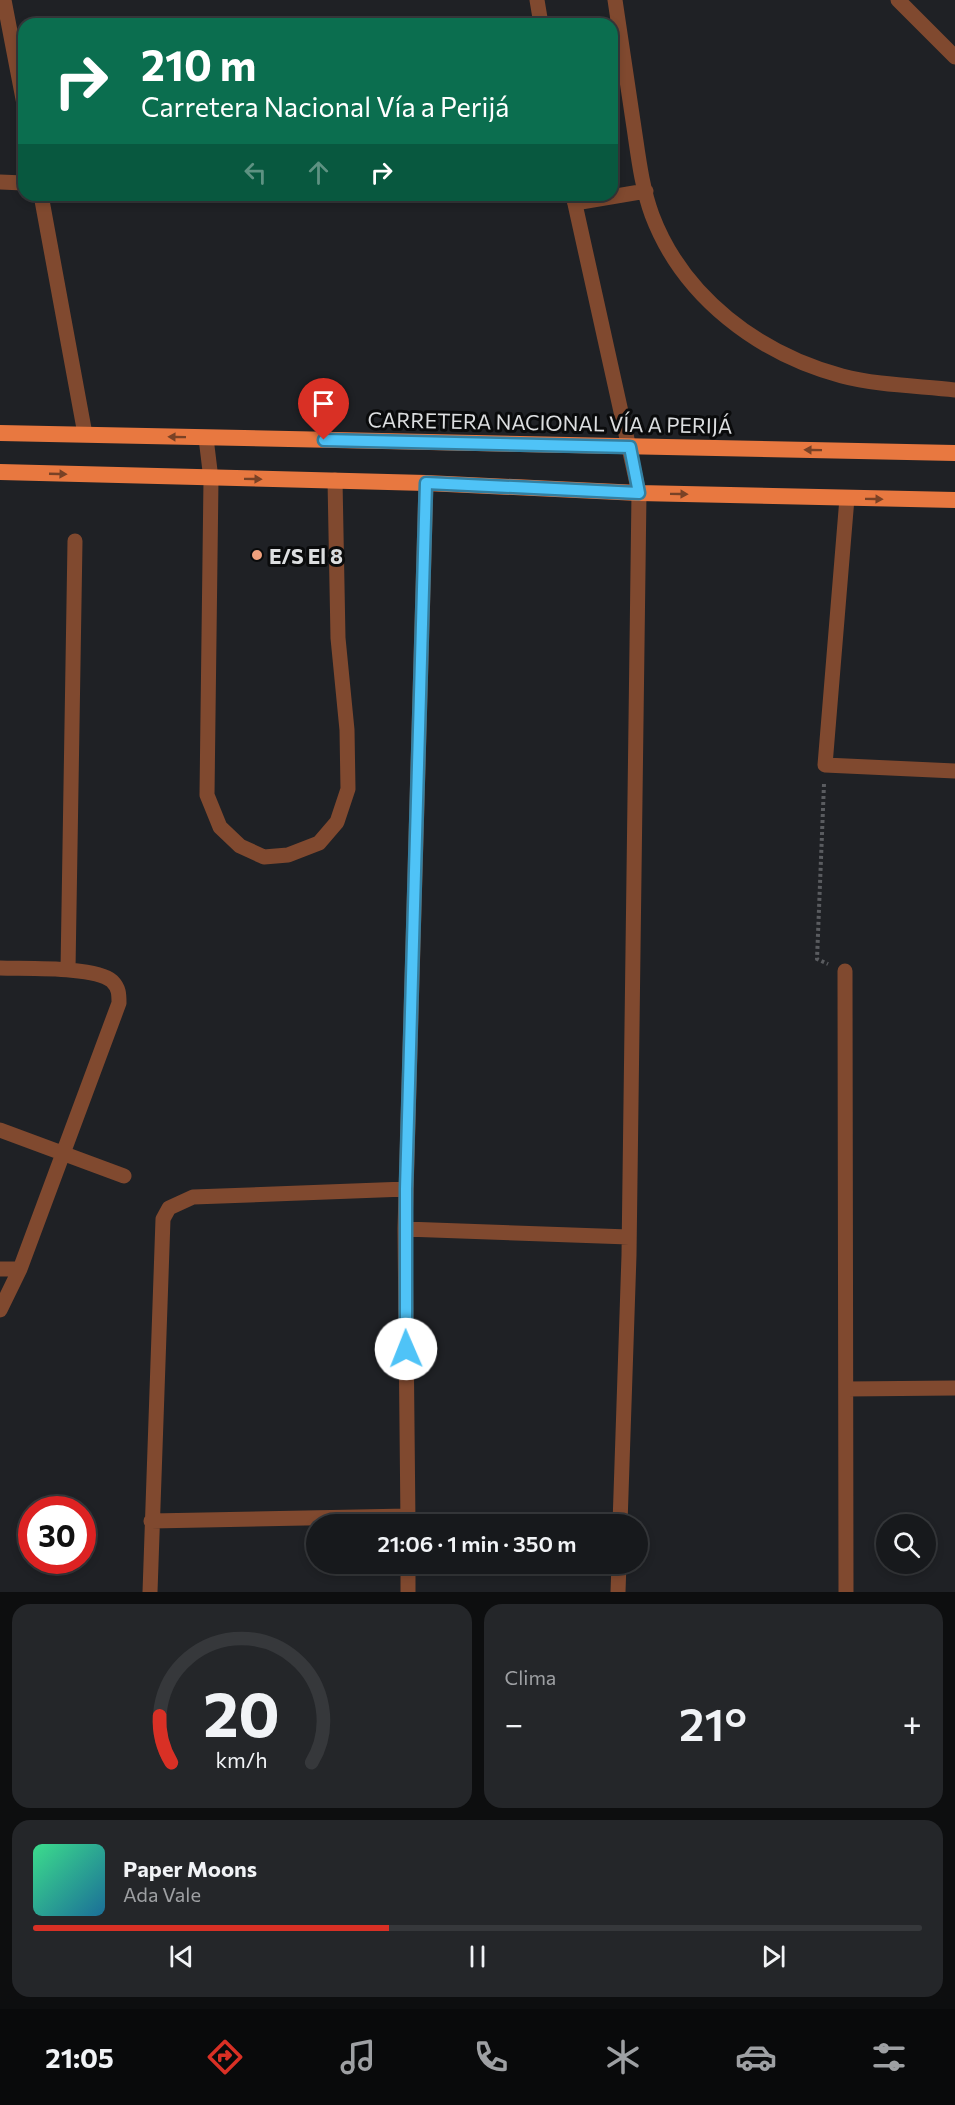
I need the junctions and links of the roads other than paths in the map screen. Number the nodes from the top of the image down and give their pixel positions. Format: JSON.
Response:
{"nodes":[{"id":1,"x":4,"y":0,"type":"edge"},
{"id":2,"x":537,"y":0,"type":"edge"},
{"id":3,"x":615,"y":0,"type":"edge"},
{"id":4,"x":898,"y":0,"type":"edge"},
{"id":5,"x":540,"y":18,"type":"edge"},
{"id":6,"x":618,"y":18,"type":"edge"},
{"id":7,"x":618,"y":18,"type":"edge"},
{"id":8,"x":955,"y":57,"type":"edge"},
{"id":9,"x":18,"y":73,"type":"edge"},
{"id":10,"x":0,"y":182,"type":"edge"},
{"id":11,"x":18,"y":183,"type":"edge"},
{"id":12,"x":646,"y":191,"type":"junction"},
{"id":13,"x":618,"y":194,"type":"edge"},
{"id":14,"x":42,"y":201,"type":"edge"},
{"id":15,"x":574,"y":201,"type":"edge"},
{"id":16,"x":955,"y":390,"type":"edge"},
{"id":17,"x":0,"y":433,"type":"edge"},
{"id":18,"x":85,"y":434,"type":"junction"},
{"id":19,"x":206,"y":438,"type":"junction"},
{"id":20,"x":630,"y":447,"type":"junction"},
{"id":21,"x":955,"y":453,"type":"edge"},
{"id":22,"x":0,"y":472,"type":"edge"},
{"id":23,"x":211,"y":479,"type":"junction"},
{"id":24,"x":335,"y":480,"type":"junction"},
{"id":25,"x":426,"y":483,"type":"junction"},
{"id":26,"x":639,"y":493,"type":"junction"},
{"id":27,"x":847,"y":498,"type":"junction"},
{"id":28,"x":955,"y":500,"type":"edge"},
{"id":29,"x":75,"y":541,"type":"dead end"},
{"id":30,"x":955,"y":771,"type":"edge"},
{"id":31,"x":0,"y":968,"type":"edge"},
{"id":32,"x":68,"y":970,"type":"junction"},
{"id":33,"x":845,"y":971,"type":"road end"},
{"id":34,"x":0,"y":1131,"type":"edge"},
{"id":35,"x":63,"y":1152,"type":"junction"},
{"id":36,"x":124,"y":1176,"type":"dead end"},
{"id":37,"x":406,"y":1189,"type":"junction"},
{"id":38,"x":405,"y":1229,"type":"junction"},
{"id":39,"x":629,"y":1237,"type":"junction"},
{"id":40,"x":0,"y":1269,"type":"edge"},
{"id":41,"x":20,"y":1269,"type":"junction"},
{"id":42,"x":0,"y":1310,"type":"edge"},
{"id":43,"x":955,"y":1388,"type":"edge"},
{"id":44,"x":846,"y":1389,"type":"junction"},
{"id":45,"x":408,"y":1514,"type":"edge"},
{"id":46,"x":620,"y":1514,"type":"edge"},
{"id":47,"x":306,"y":1520,"type":"edge"},
{"id":48,"x":151,"y":1521,"type":"junction"},
{"id":49,"x":408,"y":1574,"type":"edge"},
{"id":50,"x":619,"y":1574,"type":"edge"},
{"id":51,"x":150,"y":1592,"type":"edge"},
{"id":52,"x":408,"y":1592,"type":"edge"},
{"id":53,"x":618,"y":1592,"type":"edge"},
{"id":54,"x":846,"y":1592,"type":"edge"}],
"edges":[{"from":1,"to":9,"type":"street"},
{"from":2,"to":5,"type":"street"},
{"from":3,"to":7,"type":"street"},
{"from":4,"to":8,"type":"street"},
{"from":6,"to":12,"type":"street"},
{"from":10,"to":11,"type":"street"},
{"from":12,"to":13,"type":"street"},
{"from":12,"to":16,"type":"street"},
{"from":14,"to":18,"type":"street"},
{"from":15,"to":20,"type":"street"},
{"from":17,"to":18,"type":"highway","name":"CARRETERA NACIONAL VÍA A PERIJÁ"},
{"from":19,"to":18,"type":"highway","name":"CARRETERA NACIONAL VÍA A PERIJÁ","one_way":true},
{"from":19,"to":20,"type":"highway","name":"CARRETERA NACIONAL VÍA A PERIJÁ"},
{"from":19,"to":23,"type":"street"},
{"from":21,"to":20,"type":"highway","name":"CARRETERA NACIONAL VÍA A PERIJÁ","one_way":true},
{"from":20,"to":26,"type":"street"},
{"from":22,"to":23,"type":"highway","one_way":true},
{"from":23,"to":24,"type":"highway","one_way":true},
{"from":23,"to":24,"type":"street"},
{"from":24,"to":25,"type":"highway"},
{"from":25,"to":26,"type":"highway"},
{"from":25,"to":37,"type":"street"},
{"from":26,"to":27,"type":"highway","one_way":true},
{"from":26,"to":39,"type":"street"},
{"from":27,"to":28,"type":"highway","one_way":true},
{"from":27,"to":30,"type":"street"},
{"from":29,"to":32,"type":"street"},
{"from":31,"to":32,"type":"street"},
{"from":32,"to":35,"type":"street"},
{"from":33,"to":44,"type":"street"},
{"from":34,"to":35,"type":"street"},
{"from":35,"to":36,"type":"street"},
{"from":35,"to":41,"type":"street"},
{"from":37,"to":38,"type":"street"},
{"from":37,"to":48,"type":"street"},
{"from":38,"to":39,"type":"street"},
{"from":38,"to":45,"type":"street"},
{"from":39,"to":46,"type":"street"},
{"from":40,"to":41,"type":"street"},
{"from":41,"to":42,"type":"street"},
{"from":43,"to":44,"type":"street"},
{"from":44,"to":54,"type":"street"},
{"from":47,"to":48,"type":"street"},
{"from":48,"to":51,"type":"street"},
{"from":49,"to":52,"type":"street"},
{"from":50,"to":53,"type":"street"}]}
